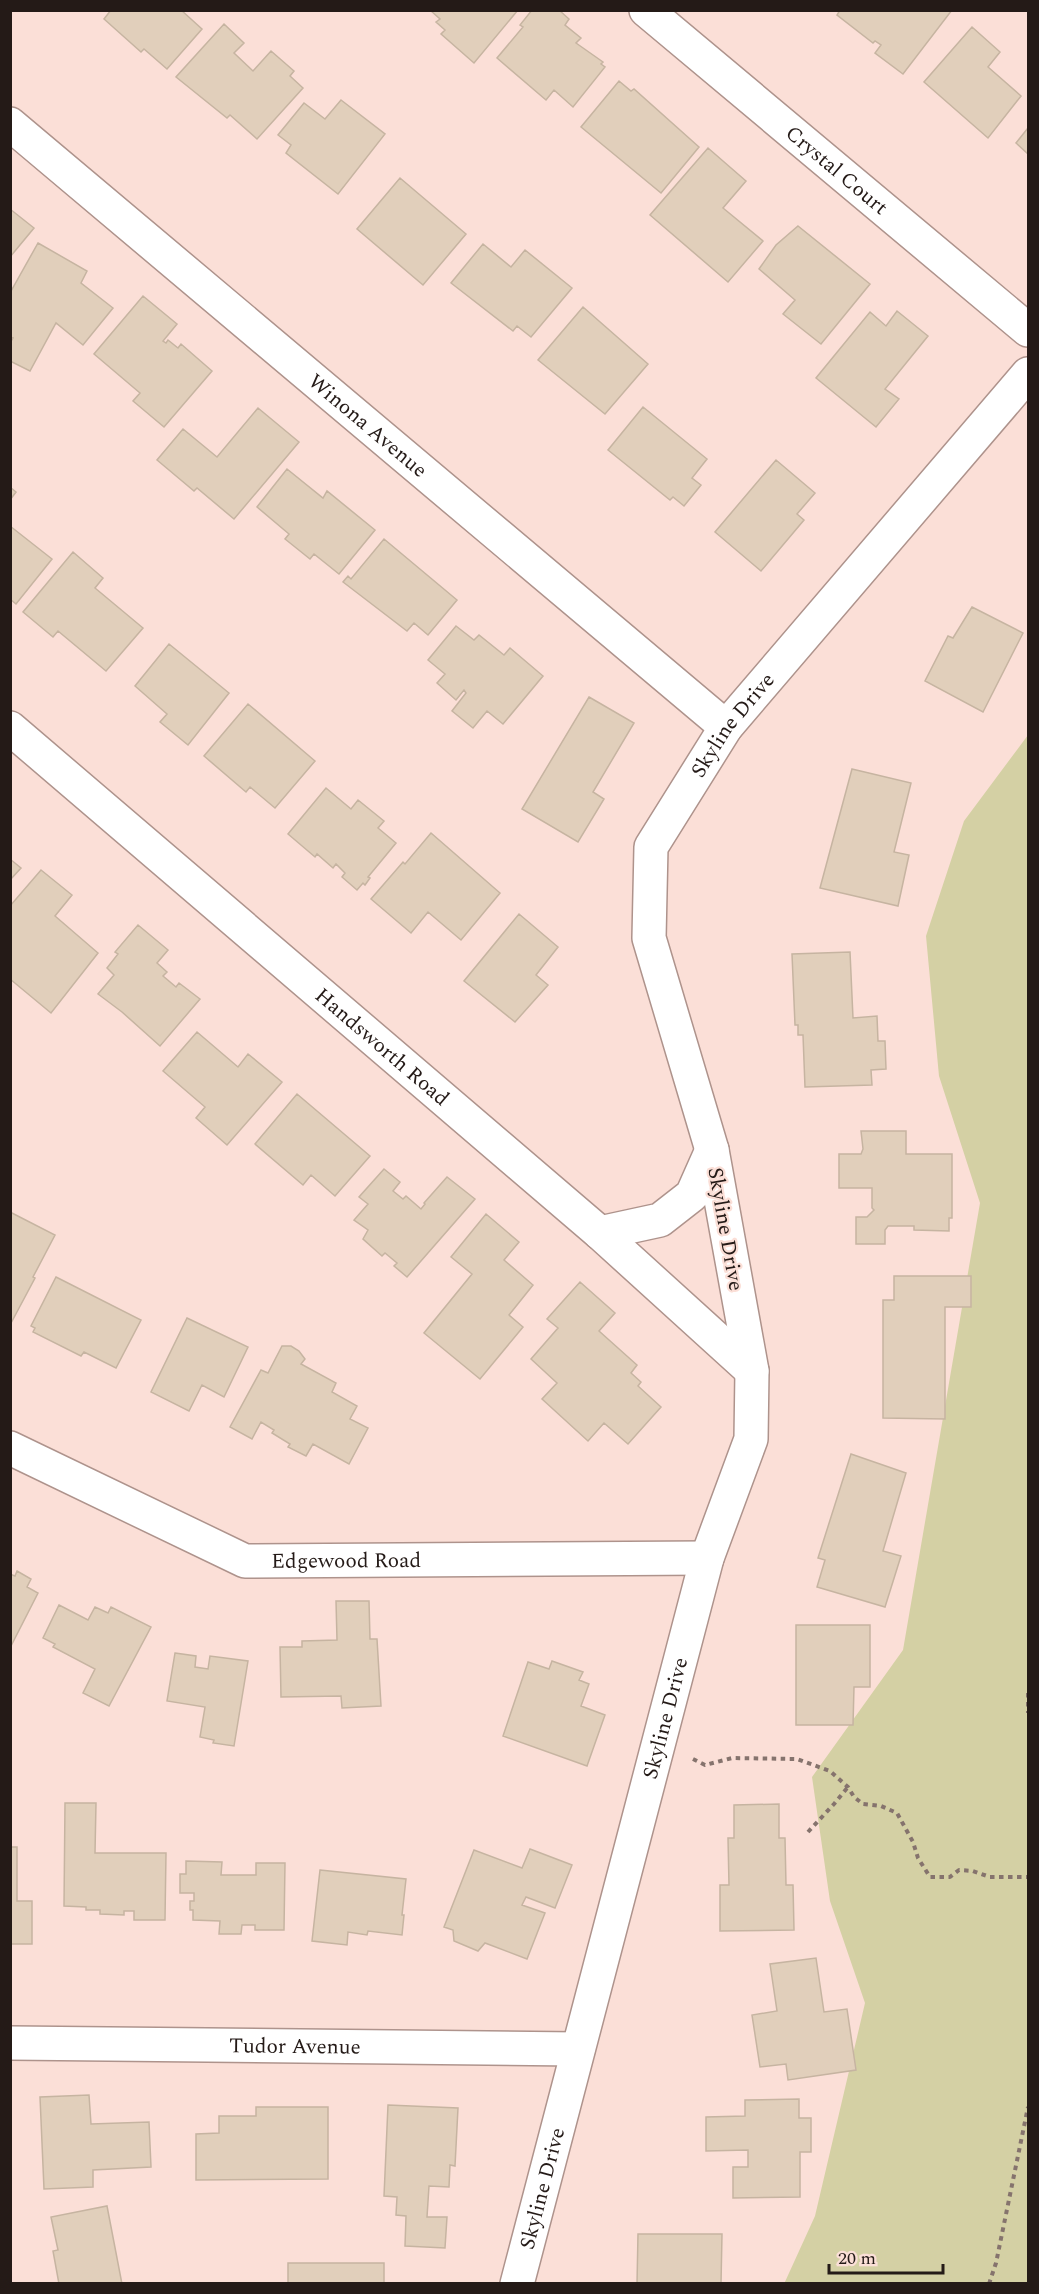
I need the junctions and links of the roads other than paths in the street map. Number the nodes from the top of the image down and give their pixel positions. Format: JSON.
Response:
{"nodes":[{"id":1,"x":646,"y":10,"type":"edge"},
{"id":2,"x":10,"y":124,"type":"edge"},
{"id":3,"x":1029,"y":330,"type":"edge"},
{"id":4,"x":1029,"y":374,"type":"edge"},
{"id":5,"x":726,"y":727,"type":"junction"},
{"id":6,"x":10,"y":728,"type":"edge"},
{"id":7,"x":712,"y":1150,"type":"junction"},
{"id":8,"x":600,"y":1233,"type":"junction"},
{"id":9,"x":752,"y":1371,"type":"junction"},
{"id":10,"x":10,"y":1448,"type":"edge"},
{"id":11,"x":707,"y":1558,"type":"junction"},
{"id":12,"x":10,"y":2043,"type":"edge"},
{"id":13,"x":578,"y":2049,"type":"junction"},
{"id":14,"x":517,"y":2283,"type":"edge"}],
"edges":[{"from":1,"to":3,"type":"street","name":"Crystal Court"},
{"from":2,"to":5,"type":"street","name":"Winona Avenue"},
{"from":4,"to":5,"type":"street","name":"Skyline Drive"},
{"from":5,"to":7,"type":"street","name":"Skyline Drive"},
{"from":6,"to":8,"type":"street","name":"Handsworth Road"},
{"from":7,"to":8,"type":"street","name":"Skyline Drive"},
{"from":7,"to":9,"type":"street","name":"Skyline Drive"},
{"from":8,"to":9,"type":"street","name":"Handsworth Road"},
{"from":9,"to":11,"type":"street","name":"Skyline Drive"},
{"from":10,"to":11,"type":"street","name":"Edgewood Road"},
{"from":11,"to":13,"type":"street","name":"Skyline Drive"},
{"from":12,"to":13,"type":"street","name":"Tudor Avenue"},
{"from":13,"to":14,"type":"street","name":"Skyline Drive"}]}
